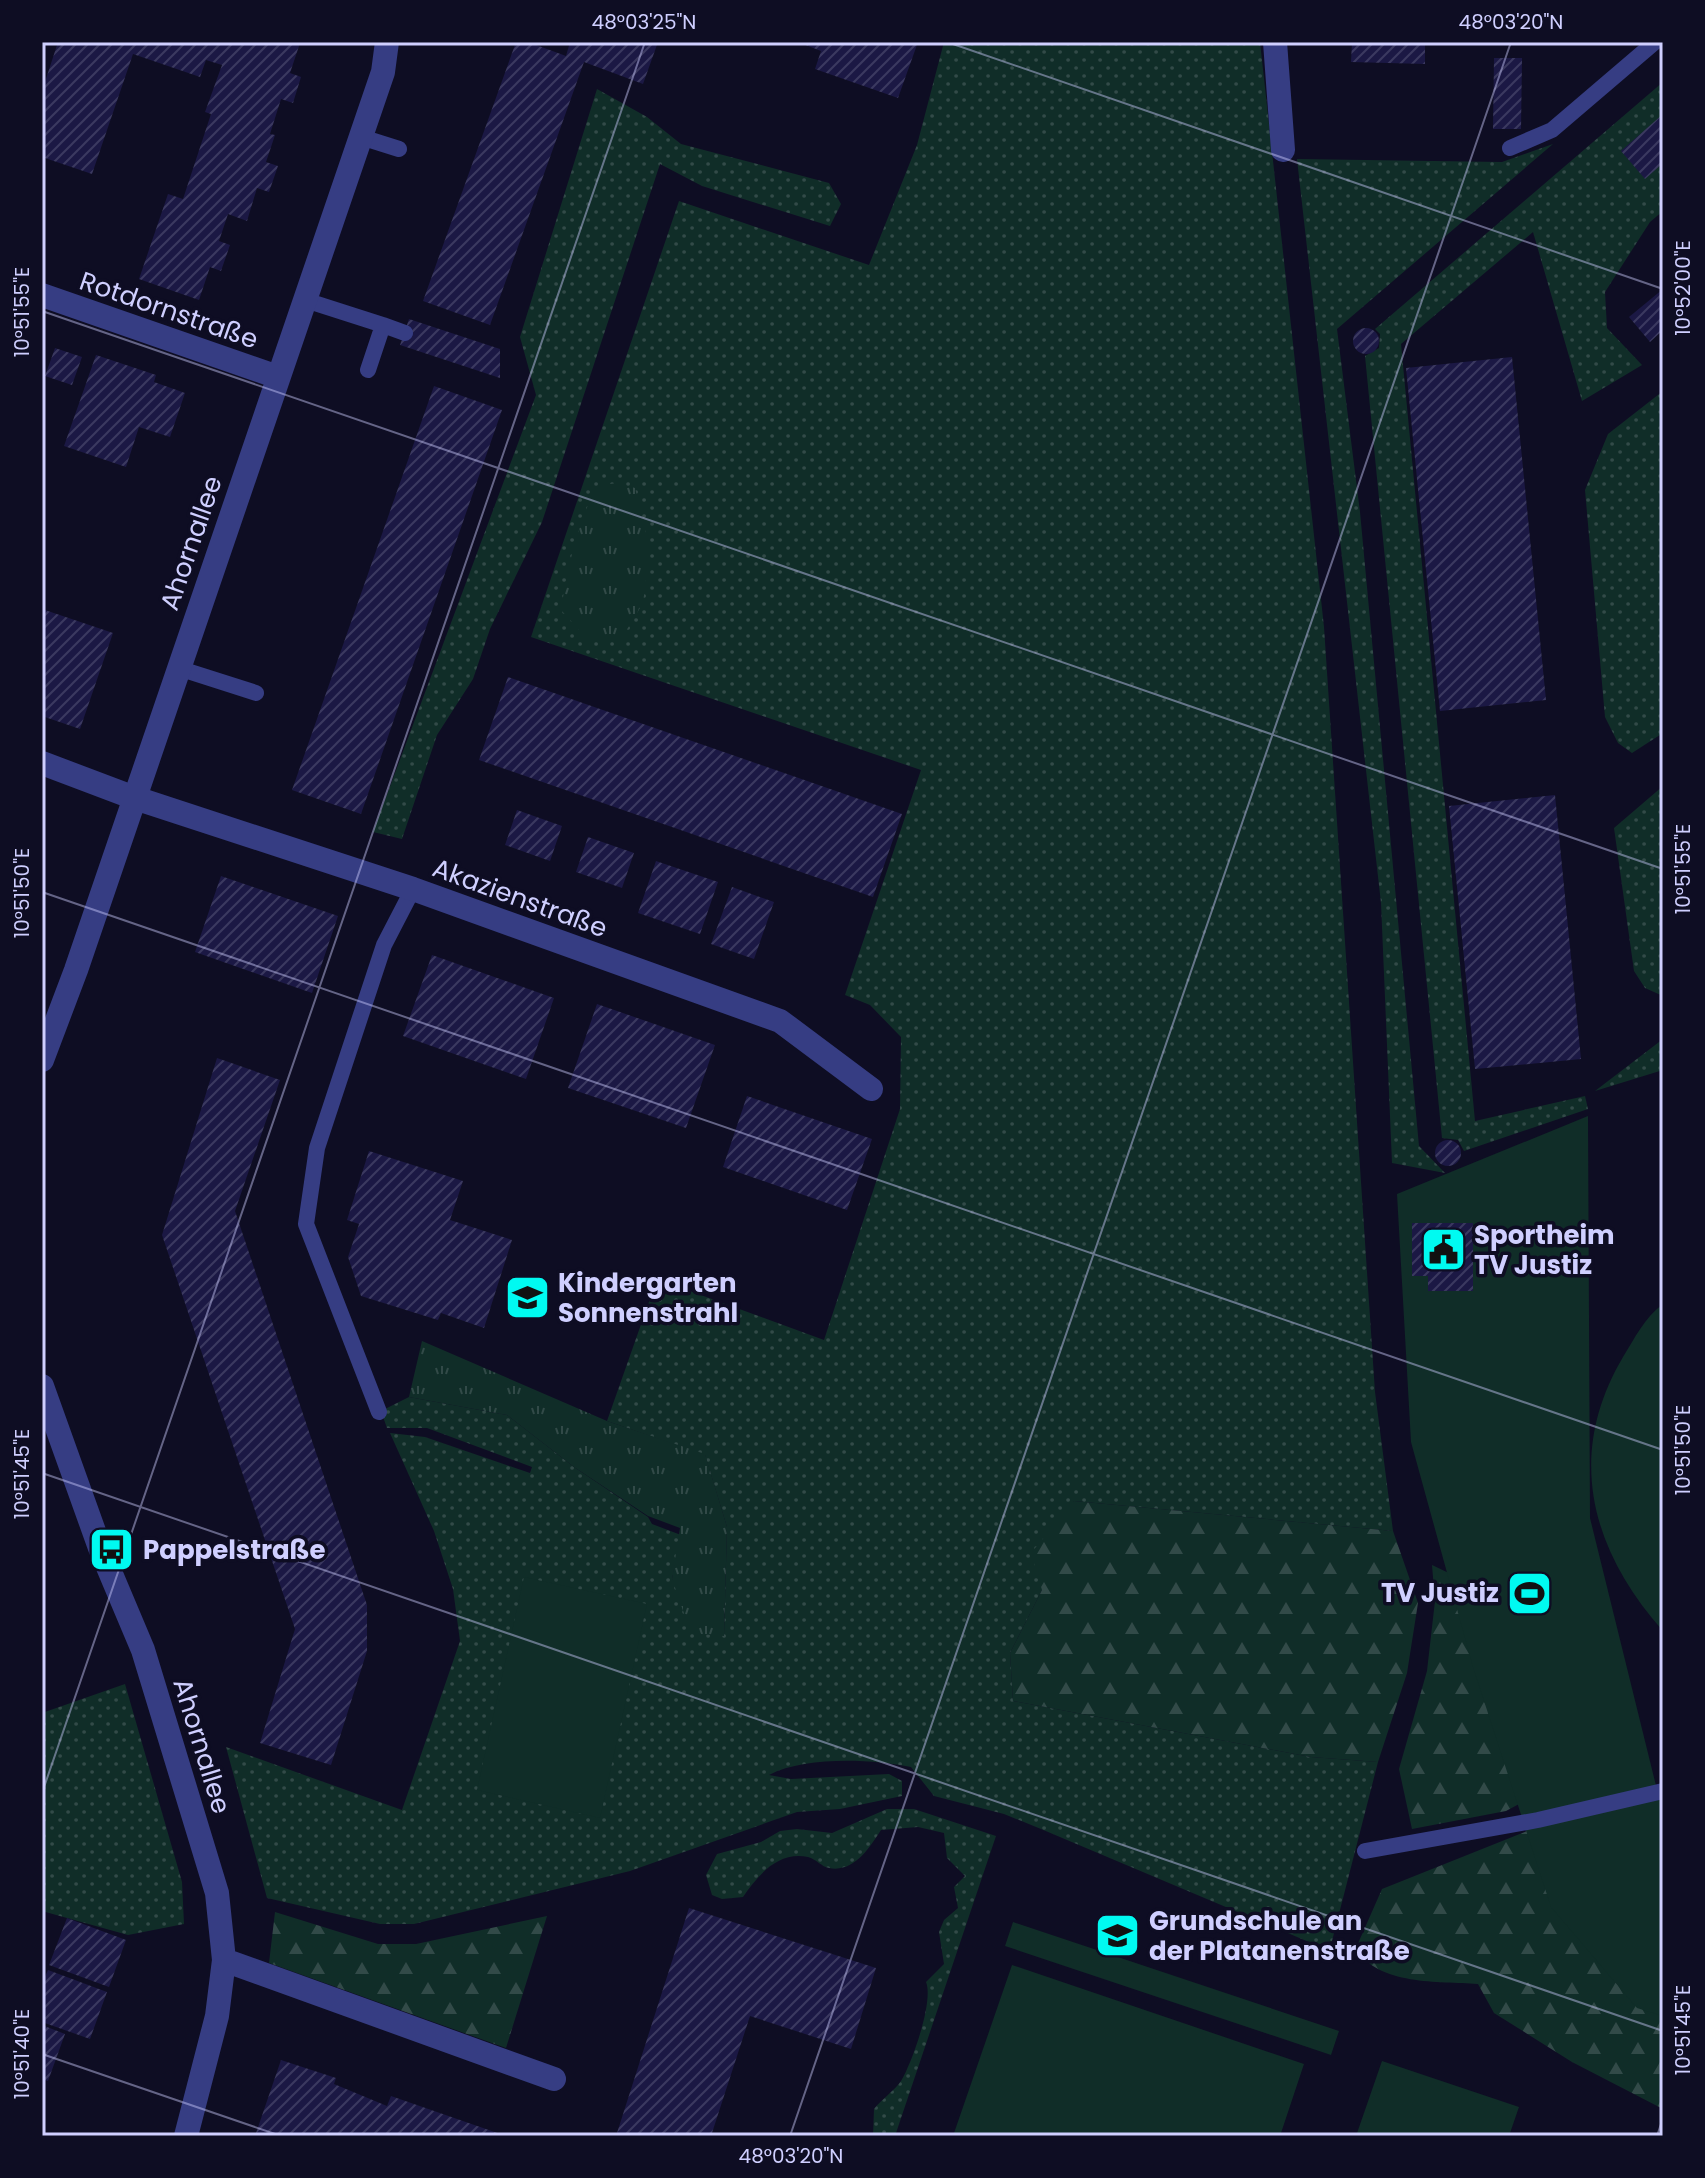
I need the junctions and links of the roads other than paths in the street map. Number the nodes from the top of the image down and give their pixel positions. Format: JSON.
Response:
{"nodes":[{"id":1,"x":387,"y":42,"type":"edge"},
{"id":2,"x":1275,"y":42,"type":"edge"},
{"id":3,"x":1655,"y":42,"type":"edge"},
{"id":4,"x":361,"y":137,"type":"junction"},
{"id":5,"x":1510,"y":148,"type":"dead end"},
{"id":6,"x":399,"y":149,"type":"dead end"},
{"id":7,"x":1283,"y":150,"type":"dead end"},
{"id":8,"x":42,"y":295,"type":"edge"},
{"id":9,"x":305,"y":300,"type":"junction"},
{"id":10,"x":383,"y":325,"type":"junction"},
{"id":11,"x":405,"y":333,"type":"dead end"},
{"id":12,"x":368,"y":370,"type":"dead end"},
{"id":13,"x":278,"y":377,"type":"junction"},
{"id":14,"x":178,"y":668,"type":"junction"},
{"id":15,"x":256,"y":693,"type":"dead end"},
{"id":16,"x":42,"y":763,"type":"edge"},
{"id":17,"x":132,"y":797,"type":"junction"},
{"id":18,"x":413,"y":889,"type":"junction"},
{"id":19,"x":42,"y":1060,"type":"edge"},
{"id":20,"x":871,"y":1089,"type":"dead end"},
{"id":21,"x":42,"y":1386,"type":"edge"},
{"id":22,"x":379,"y":1412,"type":"dead end"},
{"id":23,"x":1663,"y":1791,"type":"edge"},
{"id":24,"x":1365,"y":1851,"type":"dead end"},
{"id":25,"x":224,"y":1960,"type":"junction"},
{"id":26,"x":554,"y":2079,"type":"dead end"},
{"id":27,"x":186,"y":2136,"type":"edge"}],
"edges":[{"from":1,"to":4,"type":"street","name":"Ahornallee"},
{"from":2,"to":7,"type":"street"},
{"from":3,"to":5,"type":"lane"},
{"from":4,"to":6,"type":"lane"},
{"from":4,"to":9,"type":"street","name":"Ahornallee"},
{"from":8,"to":13,"type":"street","name":"Rotdornstraße"},
{"from":9,"to":10,"type":"lane"},
{"from":9,"to":13,"type":"street","name":"Ahornallee"},
{"from":10,"to":11,"type":"lane"},
{"from":10,"to":12,"type":"lane"},
{"from":13,"to":14,"type":"street","name":"Ahornallee"},
{"from":14,"to":15,"type":"lane"},
{"from":14,"to":17,"type":"street","name":"Ahornallee"},
{"from":16,"to":17,"type":"street"},
{"from":17,"to":18,"type":"street","name":"Akazienstraße"},
{"from":17,"to":19,"type":"street","name":"Ahornallee"},
{"from":18,"to":20,"type":"street","name":"Akazienstraße"},
{"from":18,"to":22,"type":"lane"},
{"from":21,"to":25,"type":"street","name":"Ahornallee"},
{"from":23,"to":24,"type":"lane"},
{"from":25,"to":26,"type":"street"},
{"from":25,"to":27,"type":"street","name":"Ahornallee"}]}
